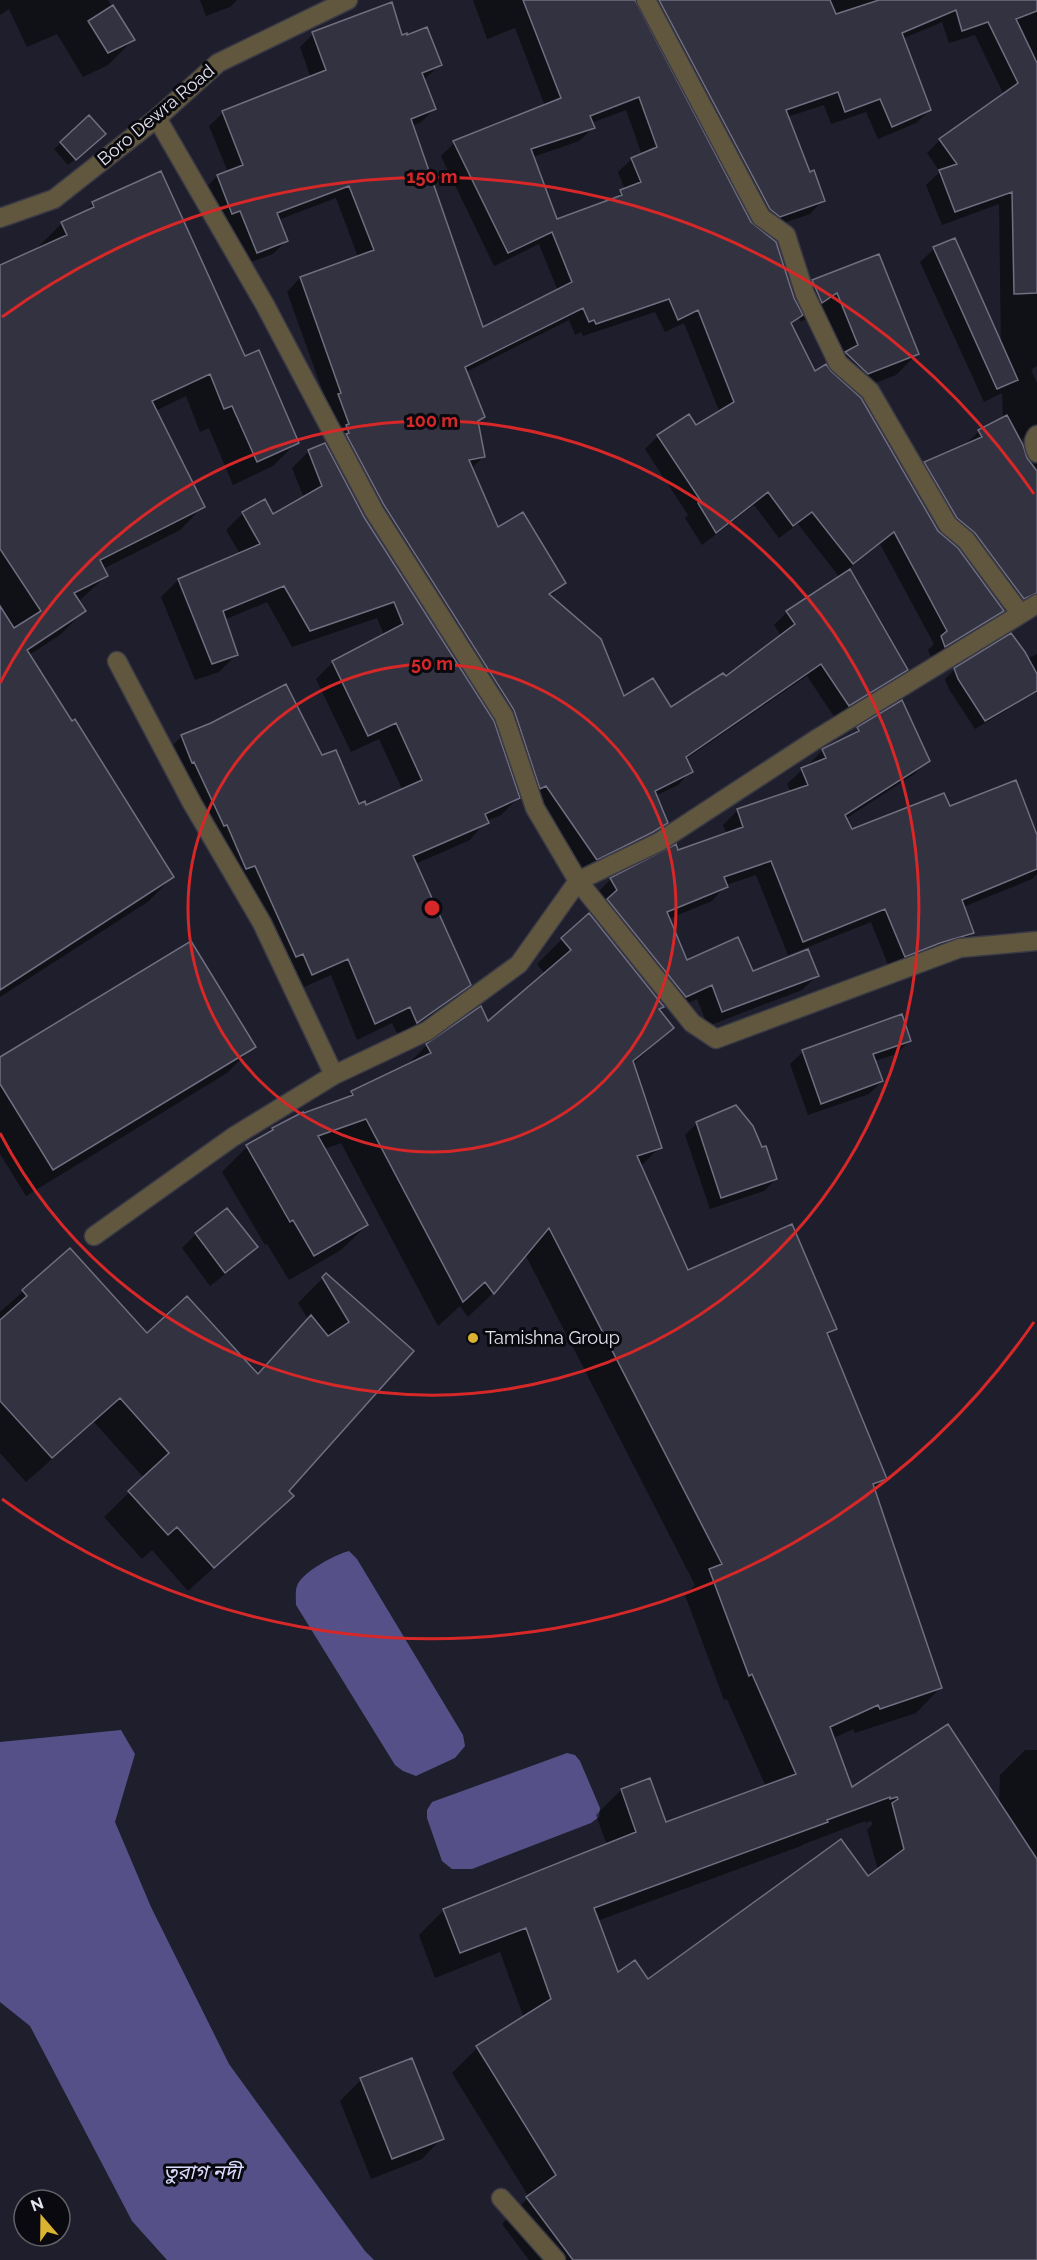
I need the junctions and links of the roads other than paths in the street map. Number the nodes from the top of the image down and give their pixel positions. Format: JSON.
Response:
{"nodes":[{"id":1,"x":348,"y":0,"type":"edge"},
{"id":2,"x":646,"y":0,"type":"edge"},
{"id":3,"x":157,"y":118,"type":"junction"},
{"id":4,"x":0,"y":218,"type":"edge"},
{"id":5,"x":1037,"y":435,"type":"edge"},
{"id":6,"x":1037,"y":453,"type":"edge"},
{"id":7,"x":1037,"y":604,"type":"edge"},
{"id":8,"x":1020,"y":613,"type":"junction"},
{"id":9,"x":117,"y":661,"type":"dead end"},
{"id":10,"x":578,"y":881,"type":"junction"},
{"id":11,"x":1037,"y":941,"type":"edge"},
{"id":12,"x":334,"y":1075,"type":"junction"},
{"id":13,"x":94,"y":1236,"type":"dead end"},
{"id":14,"x":501,"y":2198,"type":"dead end"},
{"id":15,"x":556,"y":2260,"type":"edge"}],
"edges":[{"from":1,"to":3,"type":"street","name":"Boro Dewra Road"},
{"from":2,"to":8,"type":"street"},
{"from":3,"to":4,"type":"street","name":"Boro Dewra Road"},
{"from":3,"to":10,"type":"street"},
{"from":5,"to":6,"type":"street"},
{"from":7,"to":8,"type":"street"},
{"from":8,"to":10,"type":"street"},
{"from":9,"to":12,"type":"street"},
{"from":10,"to":11,"type":"street"},
{"from":10,"to":12,"type":"street"},
{"from":12,"to":13,"type":"street"},
{"from":14,"to":15,"type":"street"}]}
